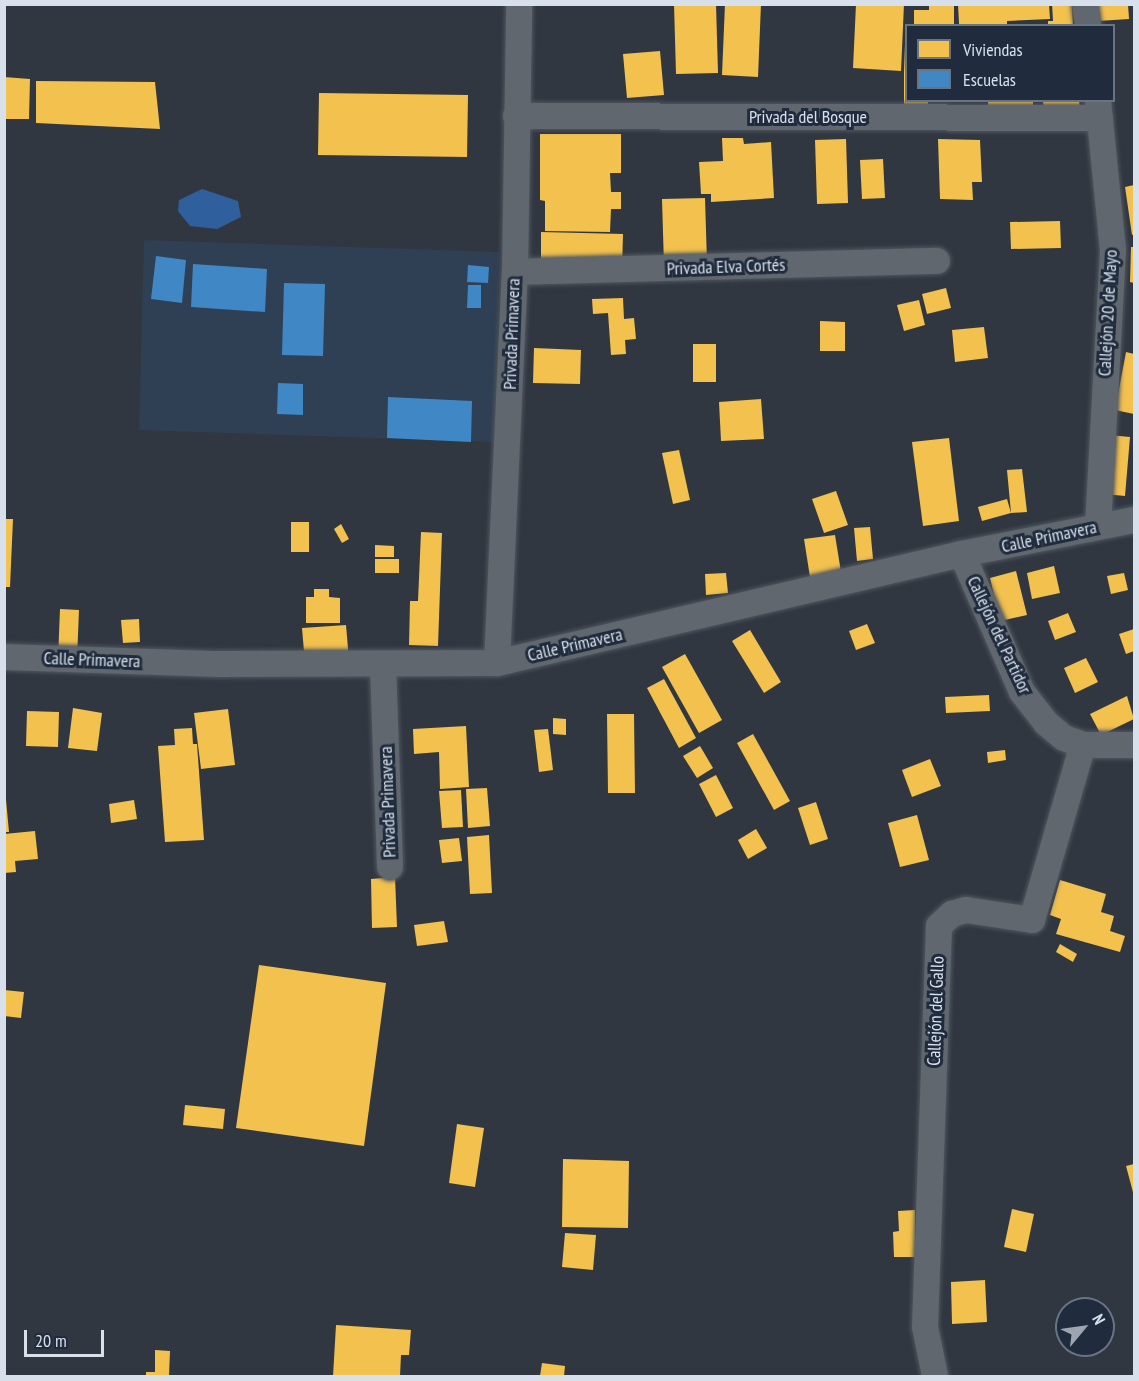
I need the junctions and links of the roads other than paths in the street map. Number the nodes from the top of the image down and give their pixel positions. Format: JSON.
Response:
{"nodes":[{"id":1,"x":519,"y":4,"type":"edge"},
{"id":2,"x":1085,"y":4,"type":"edge"},
{"id":3,"x":1088,"y":24,"type":"edge"},
{"id":4,"x":1099,"y":110,"type":"edge"},
{"id":5,"x":516,"y":116,"type":"junction"},
{"id":6,"x":937,"y":261,"type":"dead end"},
{"id":7,"x":514,"y":272,"type":"junction"},
{"id":8,"x":1134,"y":520,"type":"edge"},
{"id":9,"x":1098,"y":526,"type":"junction"},
{"id":10,"x":962,"y":554,"type":"junction"},
{"id":11,"x":4,"y":657,"type":"edge"},
{"id":12,"x":497,"y":663,"type":"junction"},
{"id":13,"x":383,"y":665,"type":"junction"},
{"id":14,"x":1083,"y":745,"type":"junction"},
{"id":15,"x":1134,"y":745,"type":"edge"},
{"id":16,"x":390,"y":867,"type":"dead end"},
{"id":17,"x":935,"y":1377,"type":"edge"}],
"edges":[{"from":1,"to":5,"type":"street","name":"Privada Primavera"},
{"from":2,"to":3,"type":"street"},
{"from":4,"to":5,"type":"street","name":"Privada del Bosque"},
{"from":4,"to":9,"type":"street","name":"Callejón 20 de Mayo"},
{"from":5,"to":7,"type":"street","name":"Privada Primavera"},
{"from":6,"to":7,"type":"street","name":"Privada Elva Cortés"},
{"from":7,"to":12,"type":"street","name":"Privada Primavera"},
{"from":8,"to":9,"type":"street","name":"Calle Primavera"},
{"from":9,"to":10,"type":"street","name":"Calle Primavera"},
{"from":10,"to":12,"type":"street","name":"Calle Primavera"},
{"from":10,"to":14,"type":"street","name":"Callejón del Partidor"},
{"from":11,"to":13,"type":"street","name":"Calle Primavera"},
{"from":12,"to":13,"type":"street","name":"Calle Primavera"},
{"from":13,"to":16,"type":"street","name":"Privada Primavera"},
{"from":14,"to":15,"type":"street","name":"Callejón del Partidor"},
{"from":14,"to":17,"type":"street","name":"Callejón del Gallo"}]}
